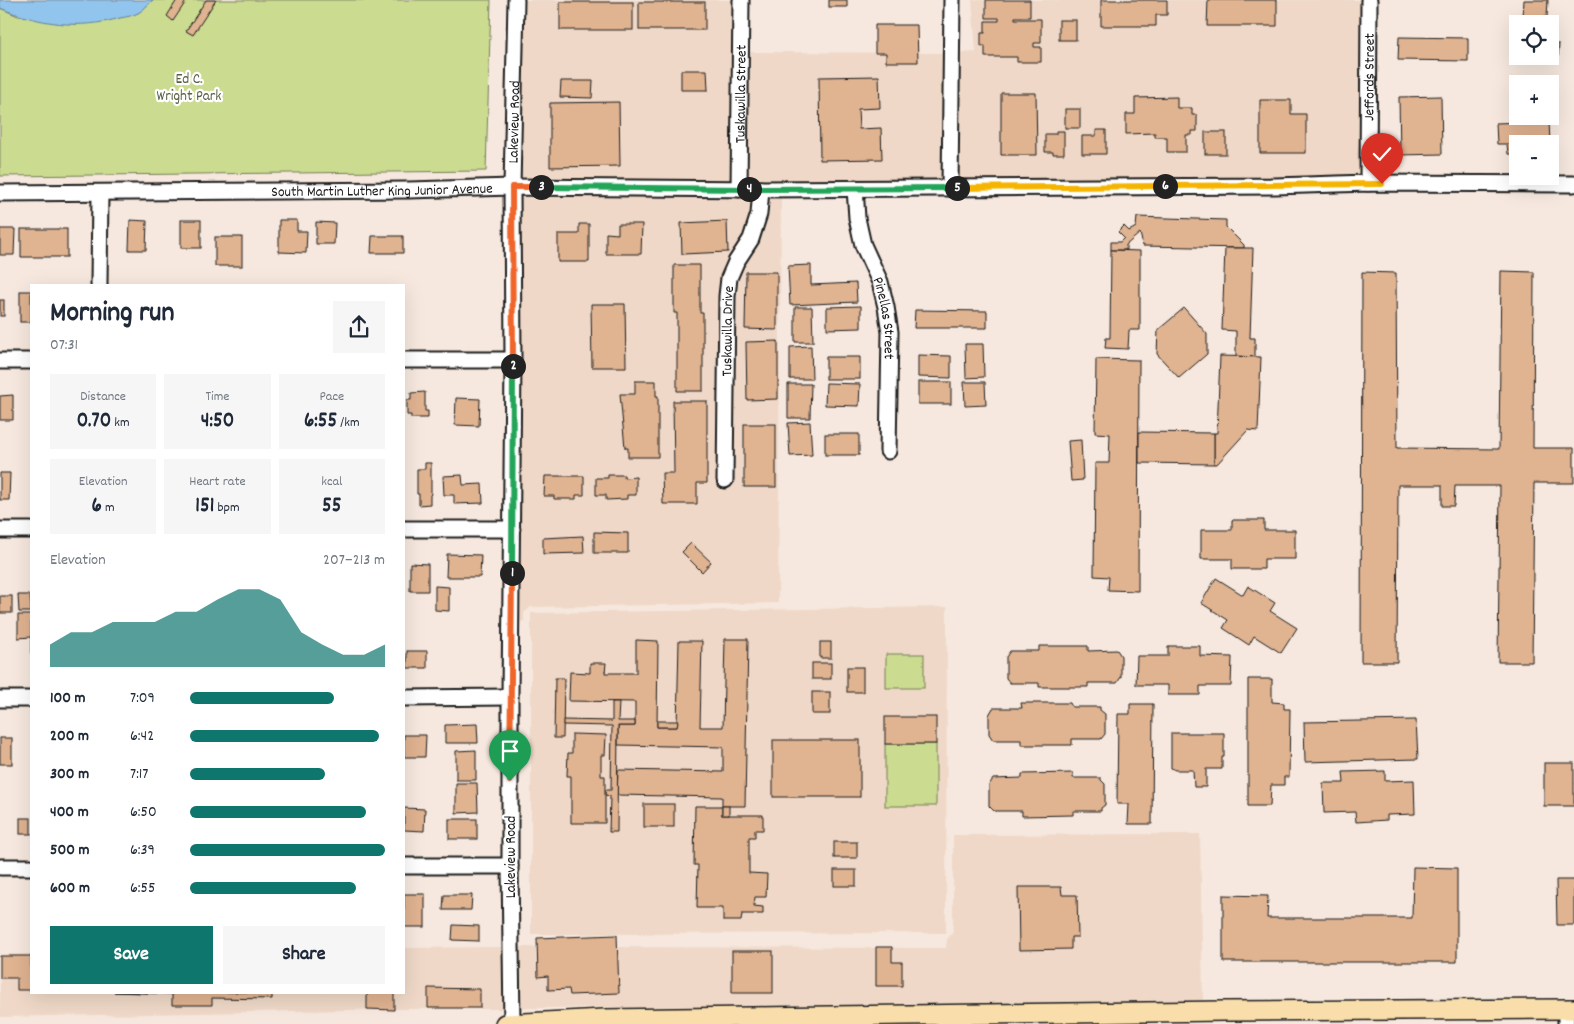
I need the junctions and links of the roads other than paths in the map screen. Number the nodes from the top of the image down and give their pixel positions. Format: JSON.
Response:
{"nodes":[{"id":1,"x":516,"y":0,"type":"edge"},
{"id":2,"x":741,"y":0,"type":"edge"},
{"id":3,"x":952,"y":0,"type":"edge"},
{"id":4,"x":1369,"y":0,"type":"edge"},
{"id":5,"x":1368,"y":184,"type":"junction"},
{"id":6,"x":1574,"y":184,"type":"edge"},
{"id":7,"x":512,"y":187,"type":"junction"},
{"id":8,"x":855,"y":188,"type":"junction"},
{"id":9,"x":950,"y":188,"type":"junction"},
{"id":10,"x":739,"y":189,"type":"junction"},
{"id":11,"x":760,"y":189,"type":"junction"},
{"id":12,"x":0,"y":193,"type":"edge"},
{"id":13,"x":100,"y":193,"type":"junction"},
{"id":14,"x":98,"y":284,"type":"edge"},
{"id":15,"x":405,"y":360,"type":"edge"},
{"id":16,"x":513,"y":360,"type":"junction"},
{"id":17,"x":0,"y":361,"type":"edge"},
{"id":18,"x":30,"y":361,"type":"edge"},
{"id":19,"x":888,"y":451,"type":"dead end"},
{"id":20,"x":725,"y":480,"type":"dead end"},
{"id":21,"x":405,"y":529,"type":"edge"},
{"id":22,"x":512,"y":529,"type":"junction"},
{"id":23,"x":0,"y":530,"type":"edge"},
{"id":24,"x":30,"y":530,"type":"edge"},
{"id":25,"x":510,"y":697,"type":"junction"},
{"id":26,"x":405,"y":698,"type":"edge"},
{"id":27,"x":0,"y":699,"type":"edge"},
{"id":28,"x":30,"y":699,"type":"edge"},
{"id":29,"x":405,"y":866,"type":"edge"},
{"id":30,"x":510,"y":866,"type":"junction"},
{"id":31,"x":0,"y":867,"type":"edge"},
{"id":32,"x":30,"y":867,"type":"edge"},
{"id":33,"x":1569,"y":1014,"type":"edge"},
{"id":34,"x":505,"y":1024,"type":"edge"},
{"id":35,"x":512,"y":1024,"type":"edge"}],
"edges":[{"from":1,"to":7,"type":"street","name":"Lakeview Road"},
{"from":2,"to":10,"type":"street","name":"Tuskawilla Street"},
{"from":3,"to":9,"type":"street"},
{"from":4,"to":5,"type":"street","name":"Jeffords Street"},
{"from":5,"to":6,"type":"street","name":"South Martin Luther King Junior Avenue"},
{"from":5,"to":9,"type":"street","name":"South Martin Luther King Junior Avenue"},
{"from":7,"to":10,"type":"street","name":"South Martin Luther King Junior Avenue"},
{"from":7,"to":13,"type":"street","name":"South Martin Luther King Junior Avenue"},
{"from":7,"to":16,"type":"street","name":"Lakeview Road"},
{"from":8,"to":9,"type":"street","name":"South Martin Luther King Junior Avenue"},
{"from":8,"to":11,"type":"street","name":"South Martin Luther King Junior Avenue"},
{"from":8,"to":19,"type":"street","name":"Pinellas Street"},
{"from":10,"to":11,"type":"street","name":"South Martin Luther King Junior Avenue"},
{"from":11,"to":20,"type":"street","name":"Tuskawilla Drive"},
{"from":12,"to":13,"type":"street","name":"South Martin Luther King Junior Avenue"},
{"from":13,"to":14,"type":"street"},
{"from":15,"to":16,"type":"street"},
{"from":16,"to":22,"type":"street","name":"Lakeview Road"},
{"from":17,"to":18,"type":"street"},
{"from":21,"to":22,"type":"street"},
{"from":22,"to":25,"type":"street","name":"Lakeview Road"},
{"from":23,"to":24,"type":"street"},
{"from":25,"to":26,"type":"street"},
{"from":25,"to":30,"type":"street","name":"Lakeview Road"},
{"from":27,"to":28,"type":"street"},
{"from":29,"to":30,"type":"street"},
{"from":30,"to":35,"type":"street","name":"Lakeview Road"},
{"from":31,"to":32,"type":"street"},
{"from":33,"to":35,"type":"main road"},
{"from":34,"to":35,"type":"main road"}]}
